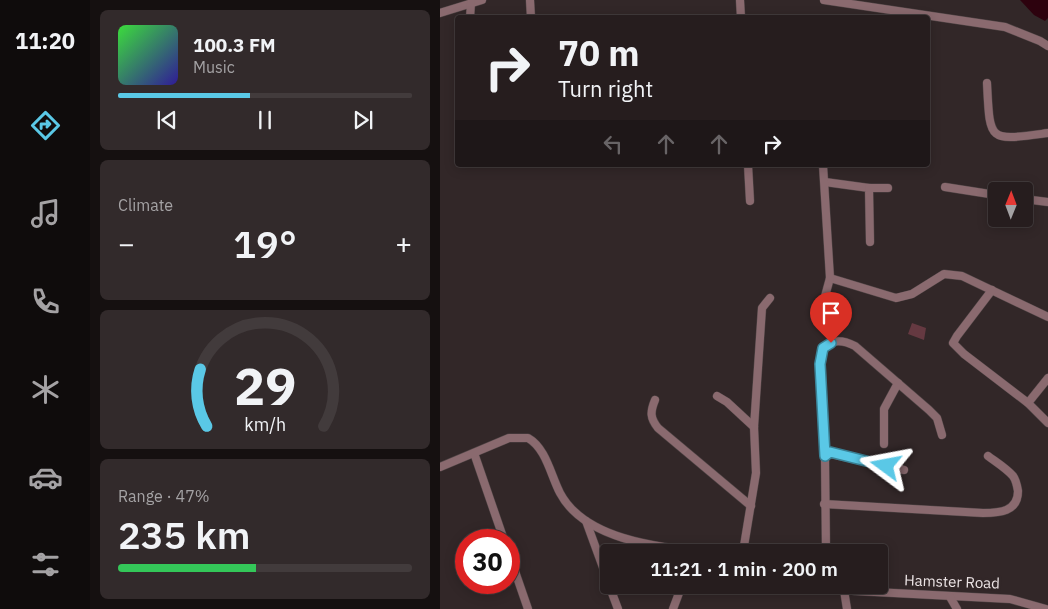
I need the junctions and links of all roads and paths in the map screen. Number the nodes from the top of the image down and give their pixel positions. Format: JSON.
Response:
{"nodes":[{"id":1,"x":482,"y":0,"type":"edge"},
{"id":2,"x":530,"y":0,"type":"edge"},
{"id":3,"x":740,"y":0,"type":"edge"},
{"id":4,"x":824,"y":0,"type":"edge"},
{"id":5,"x":471,"y":3,"type":"junction"},
{"id":6,"x":440,"y":13,"type":"edge"},
{"id":7,"x":470,"y":15,"type":"edge"},
{"id":8,"x":531,"y":15,"type":"edge"},
{"id":9,"x":741,"y":15,"type":"edge"},
{"id":10,"x":925,"y":15,"type":"edge"},
{"id":11,"x":930,"y":16,"type":"edge"},
{"id":12,"x":1048,"y":46,"type":"edge"},
{"id":13,"x":987,"y":83,"type":"dead end"},
{"id":14,"x":1048,"y":134,"type":"edge"},
{"id":15,"x":748,"y":167,"type":"edge"},
{"id":16,"x":824,"y":167,"type":"edge"},
{"id":17,"x":825,"y":182,"type":"junction"},
{"id":18,"x":945,"y":187,"type":"dead end"},
{"id":19,"x":869,"y":188,"type":"junction"},
{"id":20,"x":888,"y":188,"type":"dead end"},
{"id":21,"x":988,"y":194,"type":"edge"},
{"id":22,"x":1033,"y":200,"type":"edge"},
{"id":23,"x":750,"y":202,"type":"dead end"},
{"id":24,"x":1048,"y":202,"type":"edge"},
{"id":25,"x":870,"y":242,"type":"dead end"},
{"id":26,"x":830,"y":278,"type":"junction"},
{"id":27,"x":992,"y":290,"type":"junction"},
{"id":28,"x":770,"y":298,"type":"dead end"},
{"id":29,"x":1048,"y":317,"type":"edge"},
{"id":30,"x":818,"y":322,"type":"dead end"},
{"id":31,"x":1048,"y":378,"type":"edge"},
{"id":32,"x":898,"y":383,"type":"junction"},
{"id":33,"x":717,"y":396,"type":"dead end"},
{"id":34,"x":655,"y":400,"type":"dead end"},
{"id":35,"x":1028,"y":403,"type":"junction"},
{"id":36,"x":1048,"y":423,"type":"edge"},
{"id":37,"x":754,"y":427,"type":"junction"},
{"id":38,"x":942,"y":435,"type":"dead end"},
{"id":39,"x":884,"y":444,"type":"dead end"},
{"id":40,"x":474,"y":453,"type":"junction"},
{"id":41,"x":825,"y":456,"type":"junction"},
{"id":42,"x":988,"y":456,"type":"dead end"},
{"id":43,"x":440,"y":466,"type":"edge"},
{"id":44,"x":904,"y":470,"type":"dead end"},
{"id":45,"x":824,"y":504,"type":"junction"},
{"id":46,"x":751,"y":506,"type":"junction"},
{"id":47,"x":586,"y":521,"type":"junction"},
{"id":48,"x":500,"y":529,"type":"edge"},
{"id":49,"x":650,"y":544,"type":"edge"},
{"id":50,"x":744,"y":544,"type":"edge"},
{"id":51,"x":826,"y":544,"type":"edge"},
{"id":52,"x":600,"y":559,"type":"edge"},
{"id":53,"x":520,"y":586,"type":"edge"},
{"id":54,"x":888,"y":593,"type":"edge"},
{"id":55,"x":613,"y":594,"type":"edge"},
{"id":56,"x":679,"y":594,"type":"edge"},
{"id":57,"x":845,"y":594,"type":"edge"},
{"id":58,"x":950,"y":597,"type":"junction"},
{"id":59,"x":528,"y":609,"type":"edge"},
{"id":60,"x":618,"y":609,"type":"edge"},
{"id":61,"x":673,"y":609,"type":"edge"},
{"id":62,"x":847,"y":609,"type":"edge"},
{"id":63,"x":957,"y":609,"type":"edge"},
{"id":64,"x":1046,"y":609,"type":"edge"}],
"edges":[{"from":1,"to":5,"type":"street"},
{"from":2,"to":8,"type":"street"},
{"from":3,"to":9,"type":"street"},
{"from":4,"to":10,"type":"street"},
{"from":5,"to":6,"type":"street"},
{"from":5,"to":7,"type":"street"},
{"from":11,"to":12,"type":"street"},
{"from":13,"to":14,"type":"street"},
{"from":15,"to":23,"type":"street"},
{"from":16,"to":17,"type":"street"},
{"from":17,"to":19,"type":"street"},
{"from":17,"to":26,"type":"street"},
{"from":18,"to":21,"type":"street"},
{"from":19,"to":20,"type":"street"},
{"from":19,"to":25,"type":"street"},
{"from":22,"to":24,"type":"street"},
{"from":26,"to":27,"type":"street"},
{"from":26,"to":30,"type":"street"},
{"from":27,"to":29,"type":"street"},
{"from":27,"to":35,"type":"street"},
{"from":28,"to":37,"type":"street"},
{"from":31,"to":35,"type":"street"},
{"from":32,"to":38,"type":"street"},
{"from":32,"to":39,"type":"street"},
{"from":32,"to":41,"type":"street"},
{"from":33,"to":37,"type":"street"},
{"from":34,"to":46,"type":"street"},
{"from":35,"to":36,"type":"street"},
{"from":37,"to":46,"type":"street"},
{"from":40,"to":43,"type":"street"},
{"from":40,"to":47,"type":"street"},
{"from":40,"to":48,"type":"street"},
{"from":41,"to":44,"type":"street"},
{"from":41,"to":45,"type":"street"},
{"from":42,"to":45,"type":"street"},
{"from":45,"to":51,"type":"street"},
{"from":46,"to":50,"type":"street"},
{"from":47,"to":49,"type":"street"},
{"from":47,"to":52,"type":"street"},
{"from":53,"to":59,"type":"street"},
{"from":54,"to":58,"type":"street","name":"Hamster Road"},
{"from":55,"to":60,"type":"street"},
{"from":56,"to":61,"type":"street"},
{"from":57,"to":62,"type":"street"},
{"from":58,"to":63,"type":"street"},
{"from":58,"to":64,"type":"street","name":"Hamster Road"}]}
